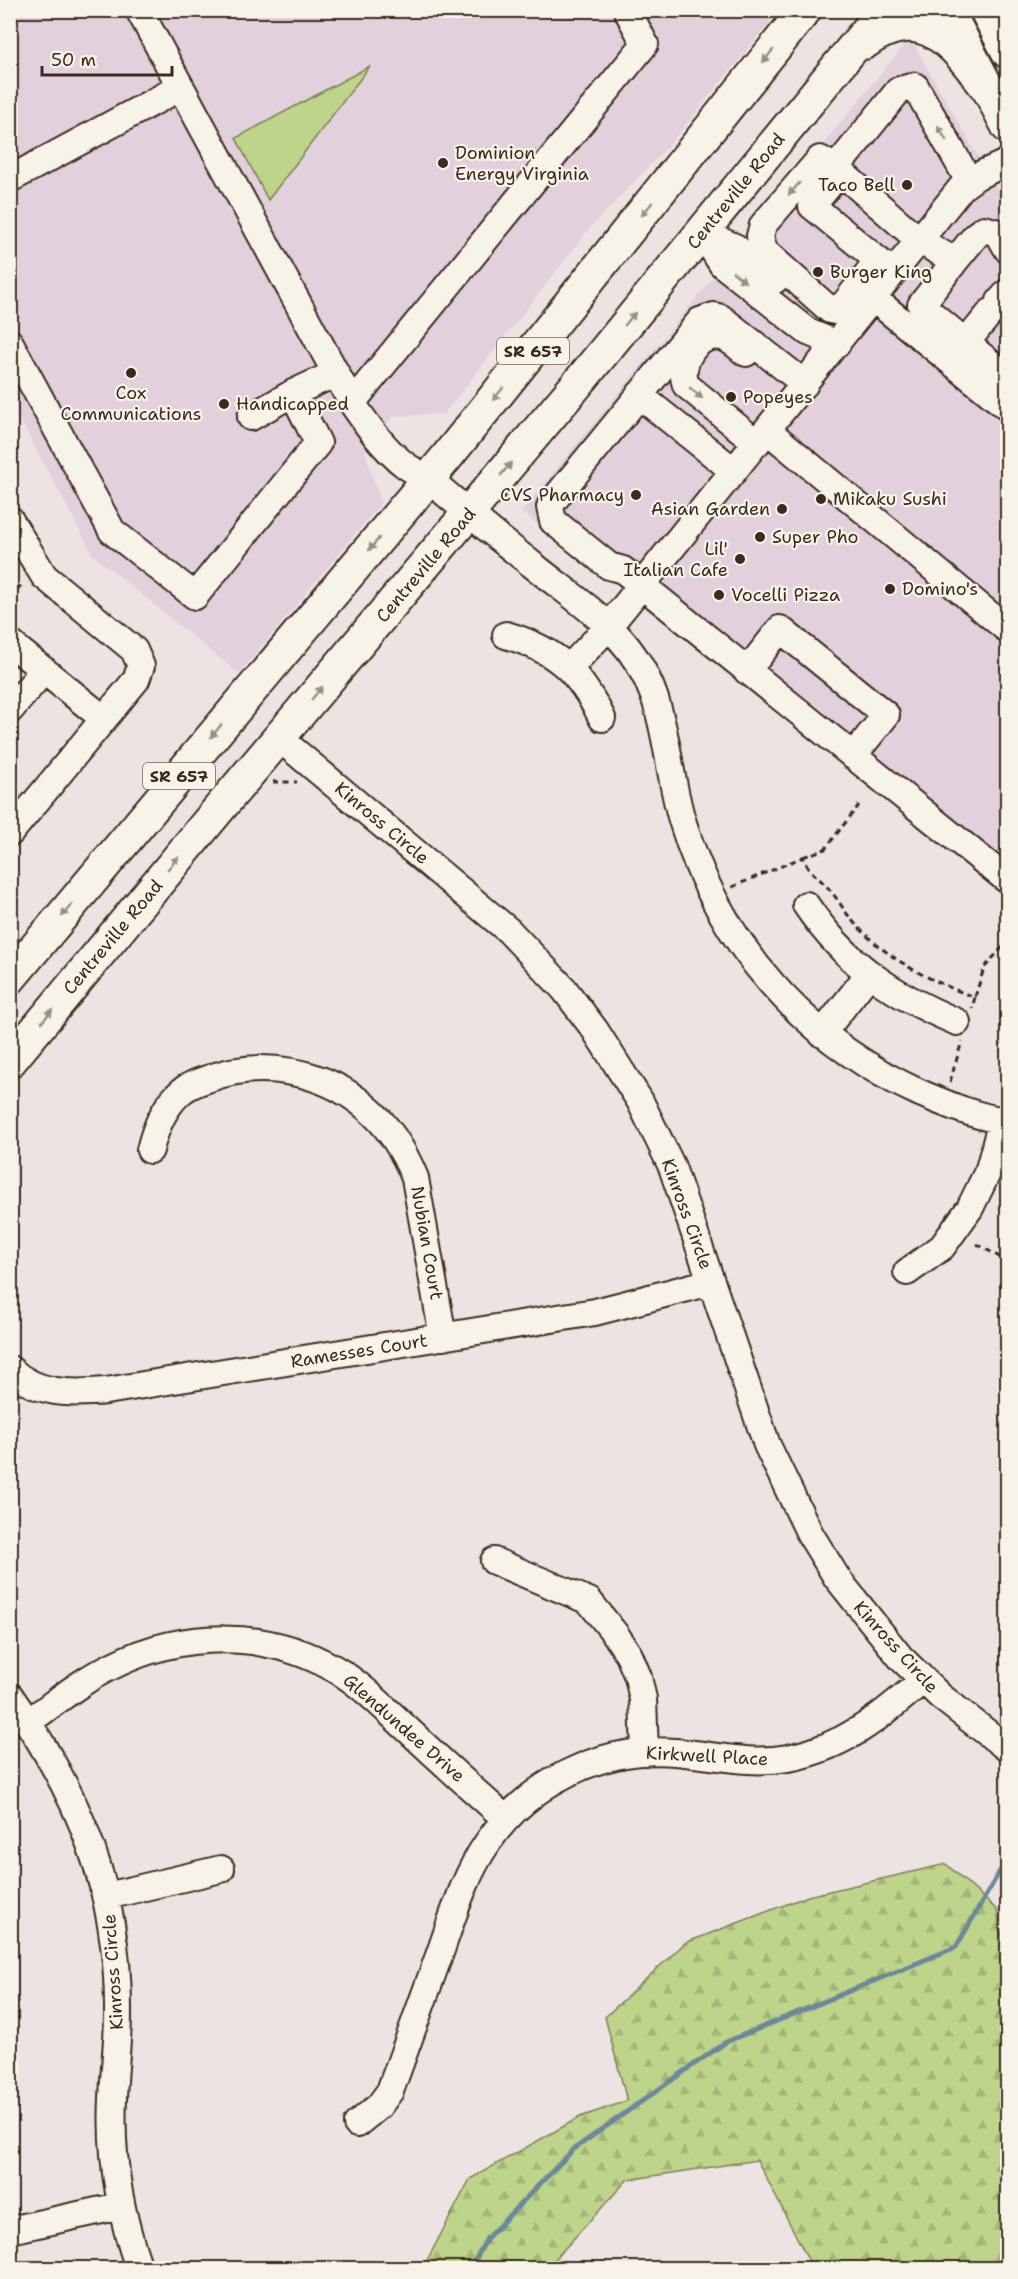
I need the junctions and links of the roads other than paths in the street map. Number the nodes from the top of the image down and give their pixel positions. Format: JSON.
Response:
{"nodes":[{"id":1,"x":140,"y":10,"type":"edge"},
{"id":2,"x":627,"y":10,"type":"edge"},
{"id":3,"x":805,"y":10,"type":"edge"},
{"id":4,"x":884,"y":10,"type":"edge"},
{"id":5,"x":947,"y":10,"type":"edge"},
{"id":6,"x":986,"y":10,"type":"edge"},
{"id":7,"x":1008,"y":52,"type":"edge"},
{"id":8,"x":847,"y":56,"type":"junction"},
{"id":9,"x":181,"y":87,"type":"junction"},
{"id":10,"x":990,"y":92,"type":"junction"},
{"id":11,"x":1008,"y":127,"type":"edge"},
{"id":12,"x":1008,"y":162,"type":"edge"},
{"id":13,"x":838,"y":170,"type":"junction"},
{"id":14,"x":10,"y":179,"type":"edge"},
{"id":15,"x":969,"y":181,"type":"junction"},
{"id":16,"x":702,"y":232,"type":"junction"},
{"id":17,"x":920,"y":241,"type":"junction"},
{"id":18,"x":1008,"y":250,"type":"edge"},
{"id":19,"x":955,"y":261,"type":"junction"},
{"id":20,"x":886,"y":267,"type":"junction"},
{"id":21,"x":874,"y":298,"type":"junction"},
{"id":22,"x":1000,"y":302,"type":"edge"},
{"id":23,"x":913,"y":315,"type":"junction"},
{"id":24,"x":10,"y":343,"type":"edge"},
{"id":25,"x":837,"y":344,"type":"junction"},
{"id":26,"x":958,"y":352,"type":"junction"},
{"id":27,"x":336,"y":373,"type":"junction"},
{"id":28,"x":796,"y":377,"type":"junction"},
{"id":29,"x":1008,"y":378,"type":"edge"},
{"id":30,"x":293,"y":393,"type":"junction"},
{"id":31,"x":639,"y":395,"type":"junction"},
{"id":32,"x":1005,"y":401,"type":"edge"},
{"id":33,"x":352,"y":403,"type":"junction"},
{"id":34,"x":250,"y":417,"type":"dead end"},
{"id":35,"x":762,"y":437,"type":"junction"},
{"id":36,"x":734,"y":471,"type":"junction"},
{"id":37,"x":428,"y":479,"type":"junction"},
{"id":38,"x":468,"y":514,"type":"junction"},
{"id":39,"x":10,"y":520,"type":"edge"},
{"id":40,"x":641,"y":585,"type":"junction"},
{"id":41,"x":608,"y":627,"type":"junction"},
{"id":42,"x":1008,"y":630,"type":"edge"},
{"id":43,"x":506,"y":635,"type":"dead end"},
{"id":44,"x":10,"y":643,"type":"edge"},
{"id":45,"x":570,"y":667,"type":"junction"},
{"id":46,"x":44,"y":670,"type":"junction"},
{"id":47,"x":747,"y":670,"type":"junction"},
{"id":48,"x":10,"y":710,"type":"edge"},
{"id":49,"x":602,"y":718,"type":"dead end"},
{"id":50,"x":104,"y":719,"type":"junction"},
{"id":51,"x":279,"y":738,"type":"junction"},
{"id":52,"x":854,"y":756,"type":"junction"},
{"id":53,"x":10,"y":833,"type":"edge"},
{"id":54,"x":1008,"y":877,"type":"edge"},
{"id":55,"x":806,"y":905,"type":"dead end"},
{"id":56,"x":868,"y":975,"type":"junction"},
{"id":57,"x":10,"y":978,"type":"edge"},
{"id":58,"x":963,"y":1027,"type":"road end"},
{"id":59,"x":822,"y":1034,"type":"junction"},
{"id":60,"x":10,"y":1061,"type":"edge"},
{"id":61,"x":1005,"y":1120,"type":"edge"},
{"id":62,"x":150,"y":1150,"type":"dead end"},
{"id":63,"x":907,"y":1272,"type":"dead end"},
{"id":64,"x":711,"y":1282,"type":"junction"},
{"id":65,"x":443,"y":1337,"type":"junction"},
{"id":66,"x":10,"y":1369,"type":"edge"},
{"id":67,"x":494,"y":1561,"type":"dead end"},
{"id":68,"x":923,"y":1680,"type":"junction"},
{"id":69,"x":10,"y":1696,"type":"edge"},
{"id":70,"x":28,"y":1722,"type":"junction"},
{"id":71,"x":1008,"y":1749,"type":"edge"},
{"id":72,"x":645,"y":1752,"type":"junction"},
{"id":73,"x":506,"y":1819,"type":"junction"},
{"id":74,"x":221,"y":1869,"type":"dead end"},
{"id":75,"x":107,"y":1896,"type":"junction"},
{"id":76,"x":357,"y":2124,"type":"dead end"},
{"id":77,"x":120,"y":2206,"type":"junction"},
{"id":78,"x":10,"y":2229,"type":"edge"},
{"id":79,"x":139,"y":2268,"type":"edge"}],
"edges":[{"from":1,"to":9,"type":"street"},
{"from":2,"to":33,"type":"street"},
{"from":3,"to":37,"type":"main road","number":"SR 657","one_way":true},
{"from":4,"to":8,"type":"main road","name":"Centreville Road","number":"SR 657"},
{"from":5,"to":10,"type":"main road"},
{"from":6,"to":7,"type":"main road"},
{"from":8,"to":10,"type":"main road"},
{"from":8,"to":16,"type":"main road","name":"Centreville Road","number":"SR 657"},
{"from":9,"to":14,"type":"street"},
{"from":9,"to":27,"type":"street"},
{"from":10,"to":11,"type":"main road"},
{"from":12,"to":15,"type":"street"},
{"from":15,"to":13,"type":"street","one_way":true},
{"from":13,"to":17,"type":"street"},
{"from":13,"to":20,"type":"street"},
{"from":13,"to":20,"type":"street","one_way":true},
{"from":15,"to":17,"type":"street"},
{"from":16,"to":25,"type":"street"},
{"from":38,"to":16,"type":"main road","name":"Centreville Road","number":"SR 657","one_way":true},
{"from":17,"to":19,"type":"street"},
{"from":17,"to":20,"type":"street"},
{"from":18,"to":19,"type":"street"},
{"from":19,"to":23,"type":"street"},
{"from":20,"to":21,"type":"street"},
{"from":21,"to":23,"type":"street"},
{"from":21,"to":25,"type":"street"},
{"from":22,"to":26,"type":"street"},
{"from":23,"to":26,"type":"street"},
{"from":24,"to":30,"type":"street"},
{"from":25,"to":28,"type":"street"},
{"from":26,"to":29,"type":"street"},
{"from":26,"to":32,"type":"street"},
{"from":27,"to":30,"type":"street"},
{"from":27,"to":33,"type":"street"},
{"from":28,"to":31,"type":"street"},
{"from":28,"to":35,"type":"street"},
{"from":28,"to":35,"type":"street","one_way":true},
{"from":30,"to":34,"type":"street"},
{"from":31,"to":36,"type":"street"},
{"from":31,"to":40,"type":"street"},
{"from":33,"to":37,"type":"street"},
{"from":35,"to":36,"type":"street"},
{"from":35,"to":42,"type":"street"},
{"from":36,"to":40,"type":"street"},
{"from":37,"to":38,"type":"street"},
{"from":37,"to":57,"type":"main road","number":"SR 657","one_way":true},
{"from":38,"to":41,"type":"street"},
{"from":51,"to":38,"type":"main road","name":"Centreville Road","number":"SR 657","one_way":true},
{"from":39,"to":50,"type":"street"},
{"from":40,"to":41,"type":"street"},
{"from":40,"to":47,"type":"street"},
{"from":41,"to":45,"type":"street"},
{"from":41,"to":59,"type":"street"},
{"from":43,"to":45,"type":"street"},
{"from":44,"to":46,"type":"street"},
{"from":45,"to":49,"type":"street"},
{"from":46,"to":48,"type":"street"},
{"from":46,"to":50,"type":"street"},
{"from":47,"to":52,"type":"street"},
{"from":47,"to":52,"type":"street"},
{"from":50,"to":53,"type":"street"},
{"from":60,"to":51,"type":"main road","name":"Centreville Road","number":"SR 657","one_way":true},
{"from":51,"to":64,"type":"street","name":"Kinross Circle"},
{"from":52,"to":54,"type":"street"},
{"from":55,"to":56,"type":"street"},
{"from":56,"to":58,"type":"street"},
{"from":56,"to":59,"type":"street"},
{"from":59,"to":61,"type":"street"},
{"from":61,"to":63,"type":"street"},
{"from":62,"to":65,"type":"street","name":"Nubian Court"},
{"from":64,"to":65,"type":"street","name":"Ramesses Court"},
{"from":64,"to":68,"type":"street","name":"Kinross Circle"},
{"from":65,"to":66,"type":"street","name":"Ramesses Court"},
{"from":67,"to":72,"type":"street"},
{"from":68,"to":71,"type":"street","name":"Kinross Circle"},
{"from":68,"to":72,"type":"street","name":"Kirkwell Place"},
{"from":69,"to":70,"type":"street","name":"Kinross Circle"},
{"from":70,"to":73,"type":"street","name":"Glendundee Drive"},
{"from":70,"to":75,"type":"street","name":"Kinross Circle"},
{"from":72,"to":73,"type":"street","name":"Kirkwell Place"},
{"from":73,"to":76,"type":"street","name":"Kirkwell Place"},
{"from":74,"to":75,"type":"street"},
{"from":75,"to":77,"type":"street","name":"Kinross Circle"},
{"from":77,"to":78,"type":"street"},
{"from":77,"to":79,"type":"street","name":"Kinross Circle"}]}
